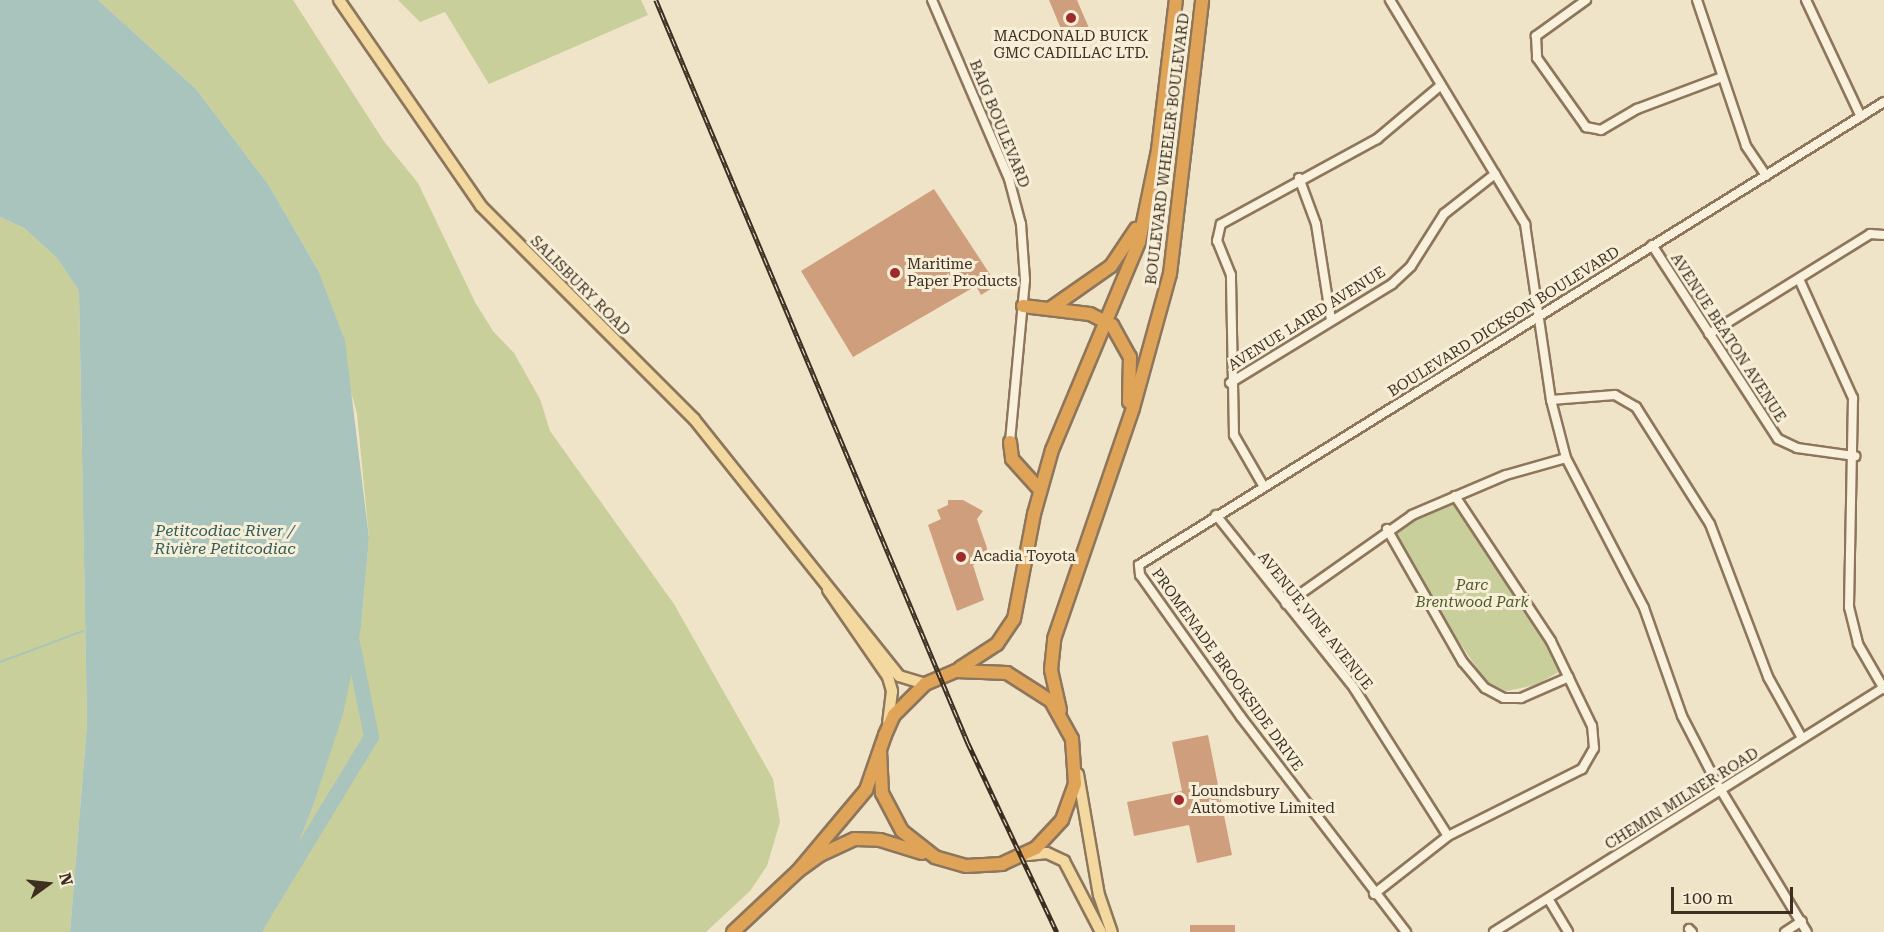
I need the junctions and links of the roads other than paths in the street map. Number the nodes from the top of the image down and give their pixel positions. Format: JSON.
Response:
{"nodes":[{"id":1,"x":339,"y":0,"type":"edge"},
{"id":2,"x":932,"y":0,"type":"edge"},
{"id":3,"x":1176,"y":0,"type":"edge"},
{"id":4,"x":1202,"y":0,"type":"edge"},
{"id":5,"x":1390,"y":0,"type":"edge"},
{"id":6,"x":1586,"y":0,"type":"edge"},
{"id":7,"x":1697,"y":0,"type":"edge"},
{"id":8,"x":1809,"y":1,"type":"edge"},
{"id":9,"x":1722,"y":77,"type":"junction"},
{"id":10,"x":1440,"y":86,"type":"junction"},
{"id":11,"x":1884,"y":102,"type":"edge"},
{"id":12,"x":1861,"y":117,"type":"junction"},
{"id":13,"x":1495,"y":174,"type":"junction"},
{"id":14,"x":1766,"y":176,"type":"junction"},
{"id":15,"x":1299,"y":178,"type":"junction"},
{"id":16,"x":1150,"y":191,"type":"junction"},
{"id":17,"x":1884,"y":235,"type":"edge"},
{"id":18,"x":1652,"y":245,"type":"junction"},
{"id":19,"x":1799,"y":279,"type":"junction"},
{"id":20,"x":1023,"y":306,"type":"junction"},
{"id":21,"x":1051,"y":308,"type":"junction"},
{"id":22,"x":1540,"y":315,"type":"junction"},
{"id":23,"x":1331,"y":320,"type":"junction"},
{"id":24,"x":1107,"y":321,"type":"junction"},
{"id":25,"x":1709,"y":334,"type":"junction"},
{"id":26,"x":1230,"y":383,"type":"junction"},
{"id":27,"x":1551,"y":400,"type":"junction"},
{"id":28,"x":1121,"y":441,"type":"junction"},
{"id":29,"x":1010,"y":442,"type":"joint"},
{"id":30,"x":1855,"y":456,"type":"junction"},
{"id":31,"x":1566,"y":458,"type":"junction"},
{"id":32,"x":1264,"y":487,"type":"junction"},
{"id":33,"x":1040,"y":489,"type":"junction"},
{"id":34,"x":1455,"y":496,"type":"junction"},
{"id":35,"x":1216,"y":515,"type":"junction"},
{"id":36,"x":1387,"y":529,"type":"junction"},
{"id":37,"x":1139,"y":565,"type":"joint"},
{"id":38,"x":822,"y":576,"type":"junction"},
{"id":39,"x":1286,"y":604,"type":"junction"},
{"id":40,"x":956,"y":671,"type":"junction"},
{"id":41,"x":1569,"y":677,"type":"junction"},
{"id":42,"x":925,"y":684,"type":"junction"},
{"id":43,"x":1884,"y":687,"type":"edge"},
{"id":44,"x":1061,"y":714,"type":"junction"},
{"id":45,"x":885,"y":735,"type":"junction"},
{"id":46,"x":1802,"y":738,"type":"junction"},
{"id":47,"x":880,"y":751,"type":"junction"},
{"id":48,"x":1077,"y":765,"type":"junction"},
{"id":49,"x":1721,"y":791,"type":"junction"},
{"id":50,"x":1448,"y":836,"type":"junction"},
{"id":51,"x":935,"y":857,"type":"junction"},
{"id":52,"x":1019,"y":858,"type":"junction"},
{"id":53,"x":798,"y":871,"type":"junction"},
{"id":54,"x":1374,"y":894,"type":"junction"},
{"id":55,"x":1549,"y":900,"type":"junction"},
{"id":56,"x":1802,"y":921,"type":"junction"},
{"id":57,"x":733,"y":932,"type":"edge"},
{"id":58,"x":1101,"y":932,"type":"edge"},
{"id":59,"x":1112,"y":932,"type":"edge"},
{"id":60,"x":1406,"y":932,"type":"edge"},
{"id":61,"x":1494,"y":932,"type":"edge"},
{"id":62,"x":1568,"y":932,"type":"edge"},
{"id":63,"x":1785,"y":932,"type":"edge"},
{"id":64,"x":1808,"y":932,"type":"edge"}],
"edges":[{"from":1,"to":38,"type":"main road","name":"SALISBURY ROAD"},
{"from":2,"to":20,"type":"street","name":"BAIG BOULEVARD"},
{"from":3,"to":16,"type":"highway","name":"BOULEVARD WHEELER BOULEVARD"},
{"from":4,"to":28,"type":"highway","name":"BOULEVARD WHEELER BOULEVARD"},
{"from":5,"to":10,"type":"street"},
{"from":6,"to":9,"type":"street"},
{"from":7,"to":9,"type":"street"},
{"from":8,"to":12,"type":"street"},
{"from":9,"to":14,"type":"street"},
{"from":10,"to":13,"type":"street"},
{"from":10,"to":15,"type":"street"},
{"from":11,"to":12,"type":"street","name":"BOULEVARD DICKSON BOULEVARD"},
{"from":12,"to":14,"type":"street","name":"BOULEVARD DICKSON BOULEVARD"},
{"from":13,"to":22,"type":"street"},
{"from":13,"to":23,"type":"street","name":"AVENUE LAIRD AVENUE"},
{"from":14,"to":18,"type":"street","name":"BOULEVARD DICKSON BOULEVARD"},
{"from":15,"to":23,"type":"street"},
{"from":15,"to":26,"type":"street"},
{"from":16,"to":21,"type":"highway"},
{"from":16,"to":24,"type":"highway","name":"BOULEVARD WHEELER BOULEVARD"},
{"from":17,"to":19,"type":"street"},
{"from":18,"to":22,"type":"street","name":"BOULEVARD DICKSON BOULEVARD"},
{"from":18,"to":25,"type":"street","name":"AVENUE BEATON AVENUE"},
{"from":19,"to":25,"type":"street"},
{"from":19,"to":30,"type":"street"},
{"from":20,"to":21,"type":"highway"},
{"from":20,"to":29,"type":"street","name":"BAIG BOULEVARD"},
{"from":21,"to":24,"type":"highway"},
{"from":22,"to":27,"type":"street"},
{"from":22,"to":32,"type":"street","name":"BOULEVARD DICKSON BOULEVARD"},
{"from":23,"to":26,"type":"street","name":"AVENUE LAIRD AVENUE"},
{"from":24,"to":28,"type":"highway"},
{"from":24,"to":33,"type":"highway","name":"BOULEVARD WHEELER BOULEVARD"},
{"from":25,"to":30,"type":"street","name":"AVENUE BEATON AVENUE"},
{"from":26,"to":32,"type":"street"},
{"from":27,"to":31,"type":"street"},
{"from":27,"to":46,"type":"street"},
{"from":28,"to":44,"type":"highway","name":"BOULEVARD WHEELER BOULEVARD"},
{"from":29,"to":33,"type":"highway"},
{"from":30,"to":43,"type":"street"},
{"from":31,"to":34,"type":"street"},
{"from":31,"to":49,"type":"street"},
{"from":32,"to":35,"type":"street","name":"BOULEVARD DICKSON BOULEVARD"},
{"from":33,"to":40,"type":"highway","name":"BOULEVARD WHEELER BOULEVARD"},
{"from":34,"to":36,"type":"street"},
{"from":34,"to":41,"type":"street"},
{"from":35,"to":37,"type":"street","name":"BOULEVARD DICKSON BOULEVARD"},
{"from":35,"to":39,"type":"street","name":"AVENUE VINE AVENUE"},
{"from":36,"to":39,"type":"street"},
{"from":36,"to":41,"type":"street"},
{"from":37,"to":54,"type":"street","name":"PROMENADE BROOKSIDE DRIVE"},
{"from":38,"to":42,"type":"main road","name":"SALISBURY ROAD"},
{"from":38,"to":45,"type":"main road","name":"SALISBURY ROAD"},
{"from":39,"to":50,"type":"street","name":"AVENUE VINE AVENUE"},
{"from":40,"to":42,"type":"highway"},
{"from":40,"to":44,"type":"highway"},
{"from":41,"to":50,"type":"street"},
{"from":42,"to":45,"type":"highway"},
{"from":43,"to":46,"type":"street","name":"CHEMIN MILNER ROAD"},
{"from":44,"to":48,"type":"highway"},
{"from":45,"to":47,"type":"highway"},
{"from":46,"to":49,"type":"street","name":"CHEMIN MILNER ROAD"},
{"from":47,"to":51,"type":"highway"},
{"from":47,"to":53,"type":"highway"},
{"from":48,"to":52,"type":"highway"},
{"from":48,"to":59,"type":"main road"},
{"from":49,"to":55,"type":"street","name":"CHEMIN MILNER ROAD"},
{"from":49,"to":56,"type":"street"},
{"from":50,"to":54,"type":"street"},
{"from":51,"to":52,"type":"highway"},
{"from":51,"to":53,"type":"highway"},
{"from":52,"to":58,"type":"main road"},
{"from":53,"to":57,"type":"highway"},
{"from":54,"to":60,"type":"street","name":"PROMENADE BROOKSIDE DRIVE"},
{"from":55,"to":61,"type":"street","name":"CHEMIN MILNER ROAD"},
{"from":55,"to":62,"type":"street"},
{"from":56,"to":63,"type":"street"},
{"from":56,"to":64,"type":"street"}]}
